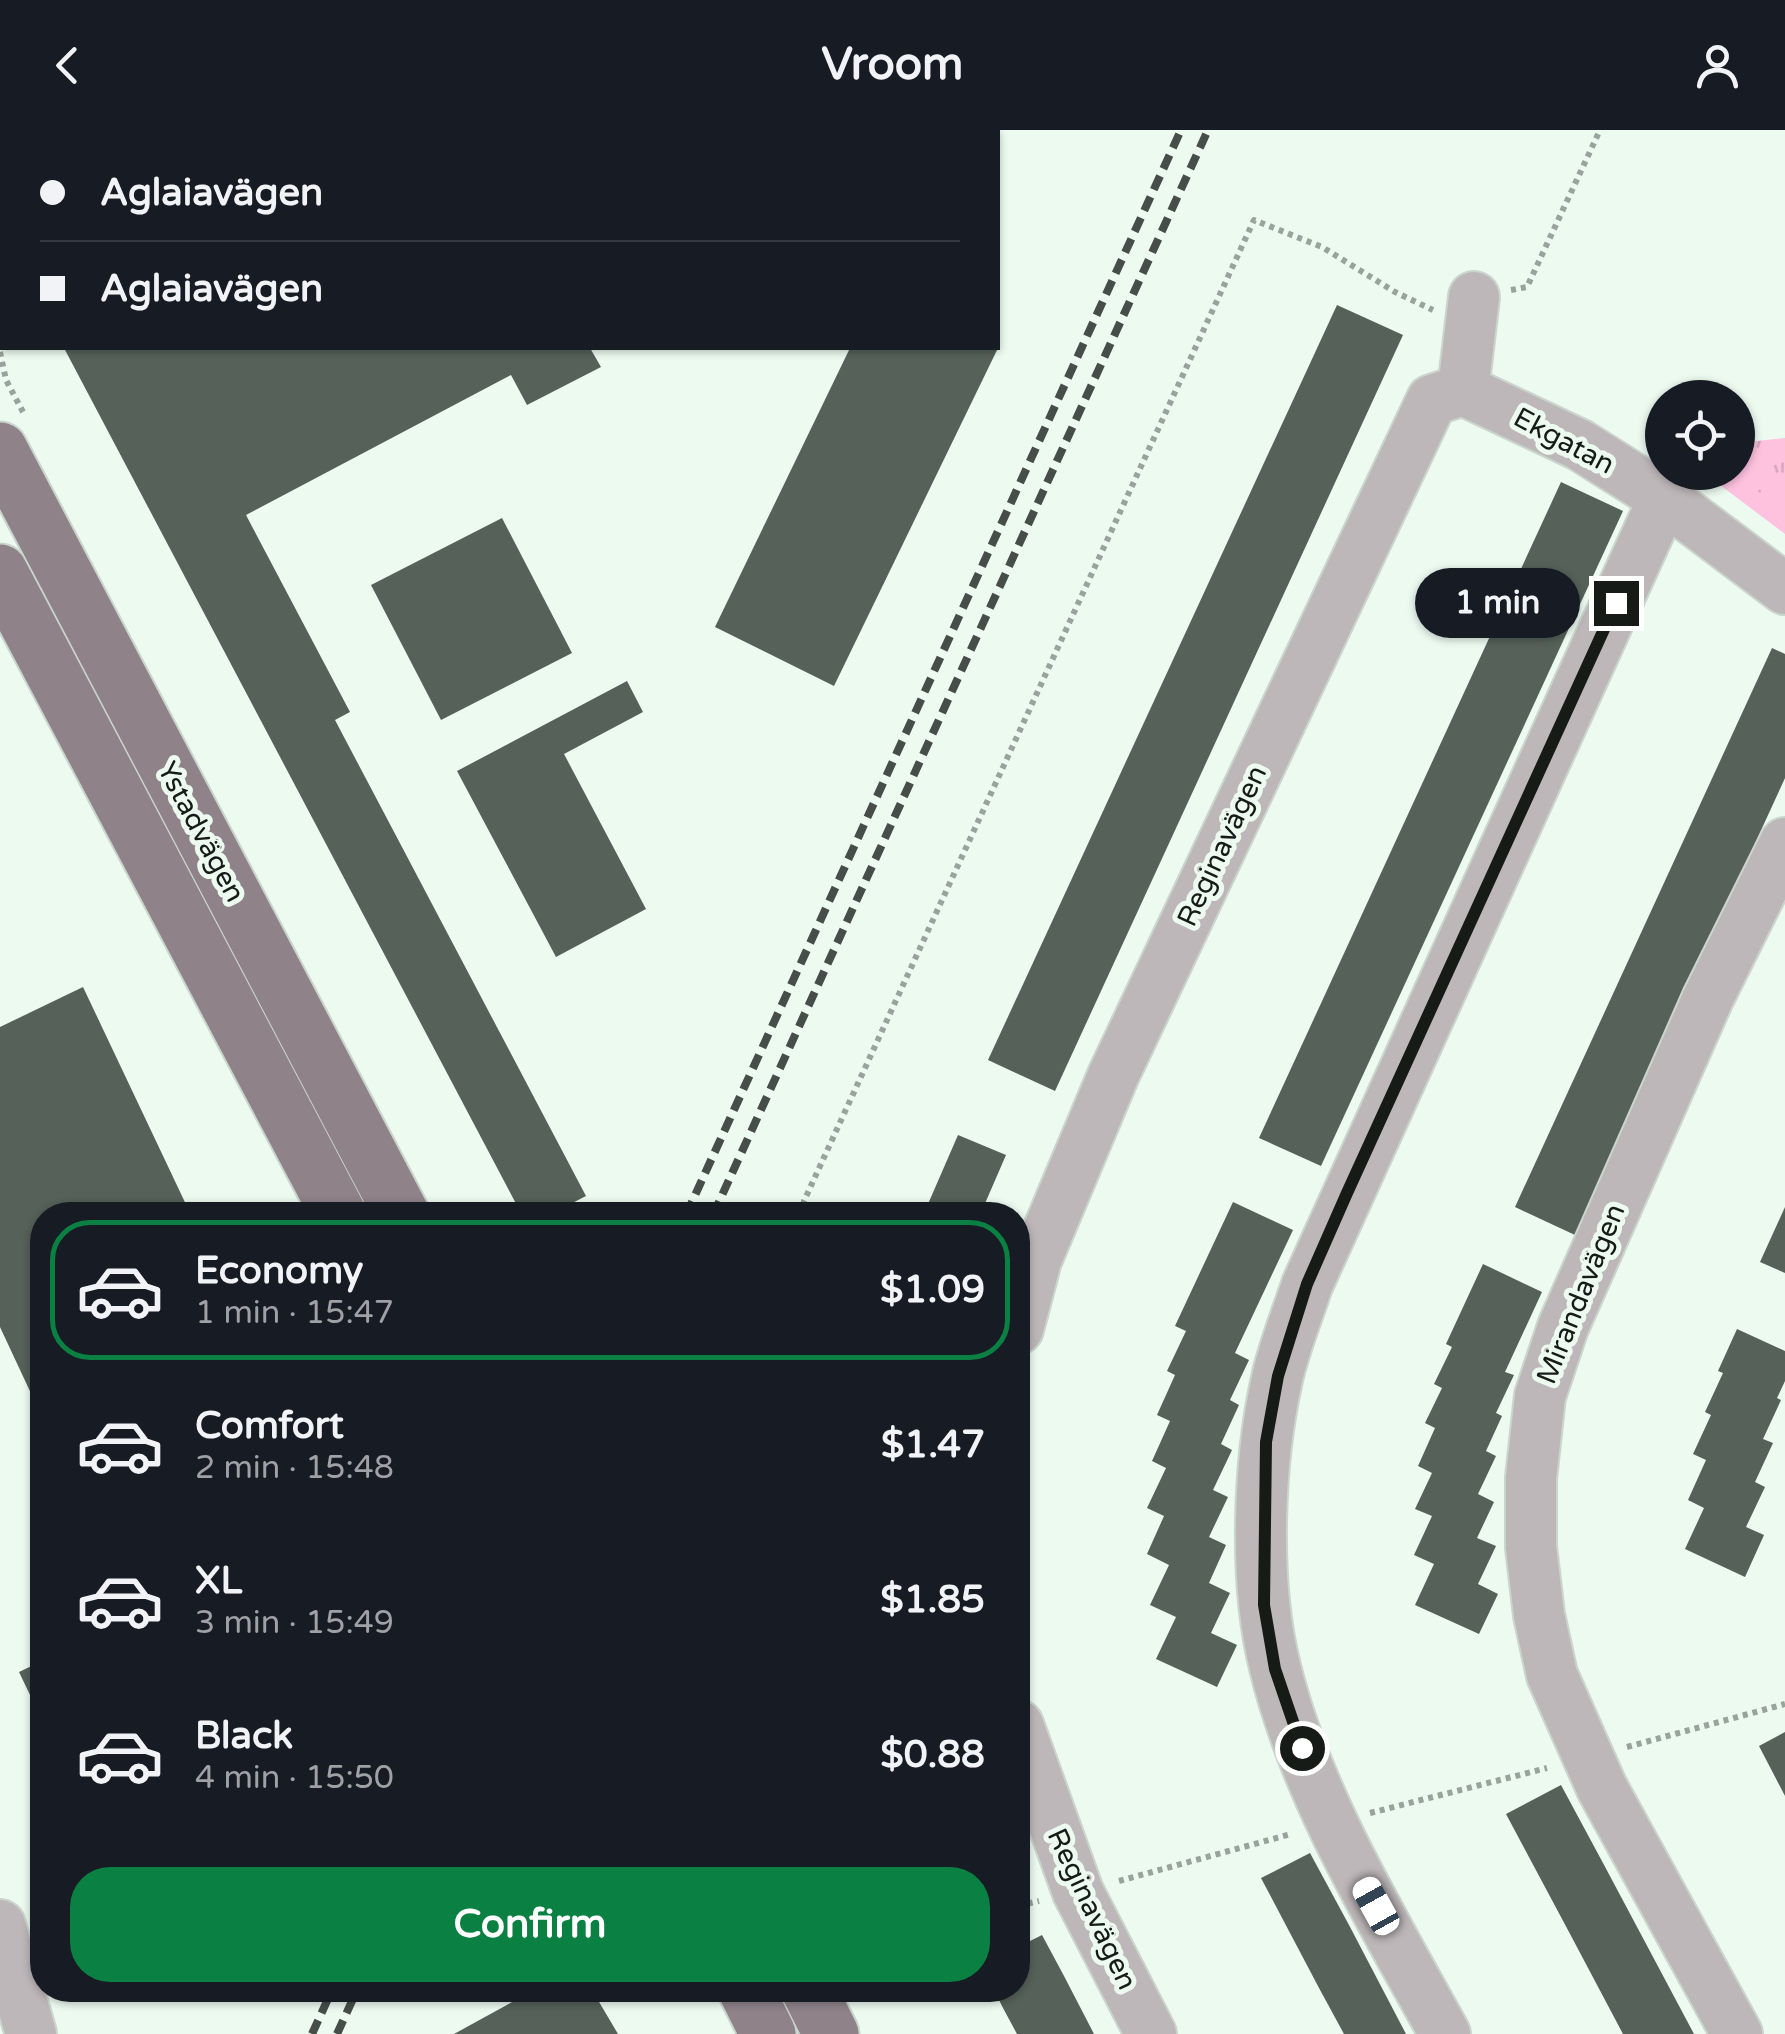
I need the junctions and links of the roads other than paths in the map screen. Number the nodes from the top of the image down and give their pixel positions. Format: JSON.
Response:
{"nodes":[{"id":1,"x":1473,"y":313,"type":"road end"},
{"id":2,"x":1463,"y":390,"type":"junction"},
{"id":3,"x":0,"y":450,"type":"edge"},
{"id":4,"x":1664,"y":498,"type":"junction"},
{"id":5,"x":0,"y":572,"type":"edge"},
{"id":6,"x":1785,"y":589,"type":"edge"},
{"id":7,"x":1785,"y":843,"type":"edge"},
{"id":8,"x":332,"y":1202,"type":"edge"},
{"id":9,"x":395,"y":1202,"type":"edge"},
{"id":10,"x":1030,"y":1283,"type":"edge"},
{"id":11,"x":1030,"y":1758,"type":"edge"},
{"id":12,"x":0,"y":1926,"type":"edge"},
{"id":13,"x":752,"y":2002,"type":"edge"},
{"id":14,"x":815,"y":2002,"type":"edge"},
{"id":15,"x":30,"y":2034,"type":"edge"},
{"id":16,"x":768,"y":2034,"type":"edge"},
{"id":17,"x":831,"y":2034,"type":"edge"},
{"id":18,"x":1151,"y":2034,"type":"edge"},
{"id":19,"x":1444,"y":2034,"type":"edge"},
{"id":20,"x":1737,"y":2034,"type":"edge"}],
"edges":[{"from":1,"to":2,"type":"street"},
{"from":2,"to":4,"type":"street","name":"Ekgatan"},
{"from":2,"to":10,"type":"street","name":"Reginavägen"},
{"from":3,"to":9,"type":"main road","name":"Ystadvägen"},
{"from":4,"to":6,"type":"street","name":"Ekgatan"},
{"from":4,"to":19,"type":"street"},
{"from":5,"to":8,"type":"main road","name":"Ystadvägen"},
{"from":7,"to":20,"type":"street","name":"Mirandavägen"},
{"from":11,"to":18,"type":"street","name":"Reginavägen"},
{"from":12,"to":15,"type":"street"},
{"from":13,"to":16,"type":"main road"},
{"from":14,"to":17,"type":"main road"}]}
